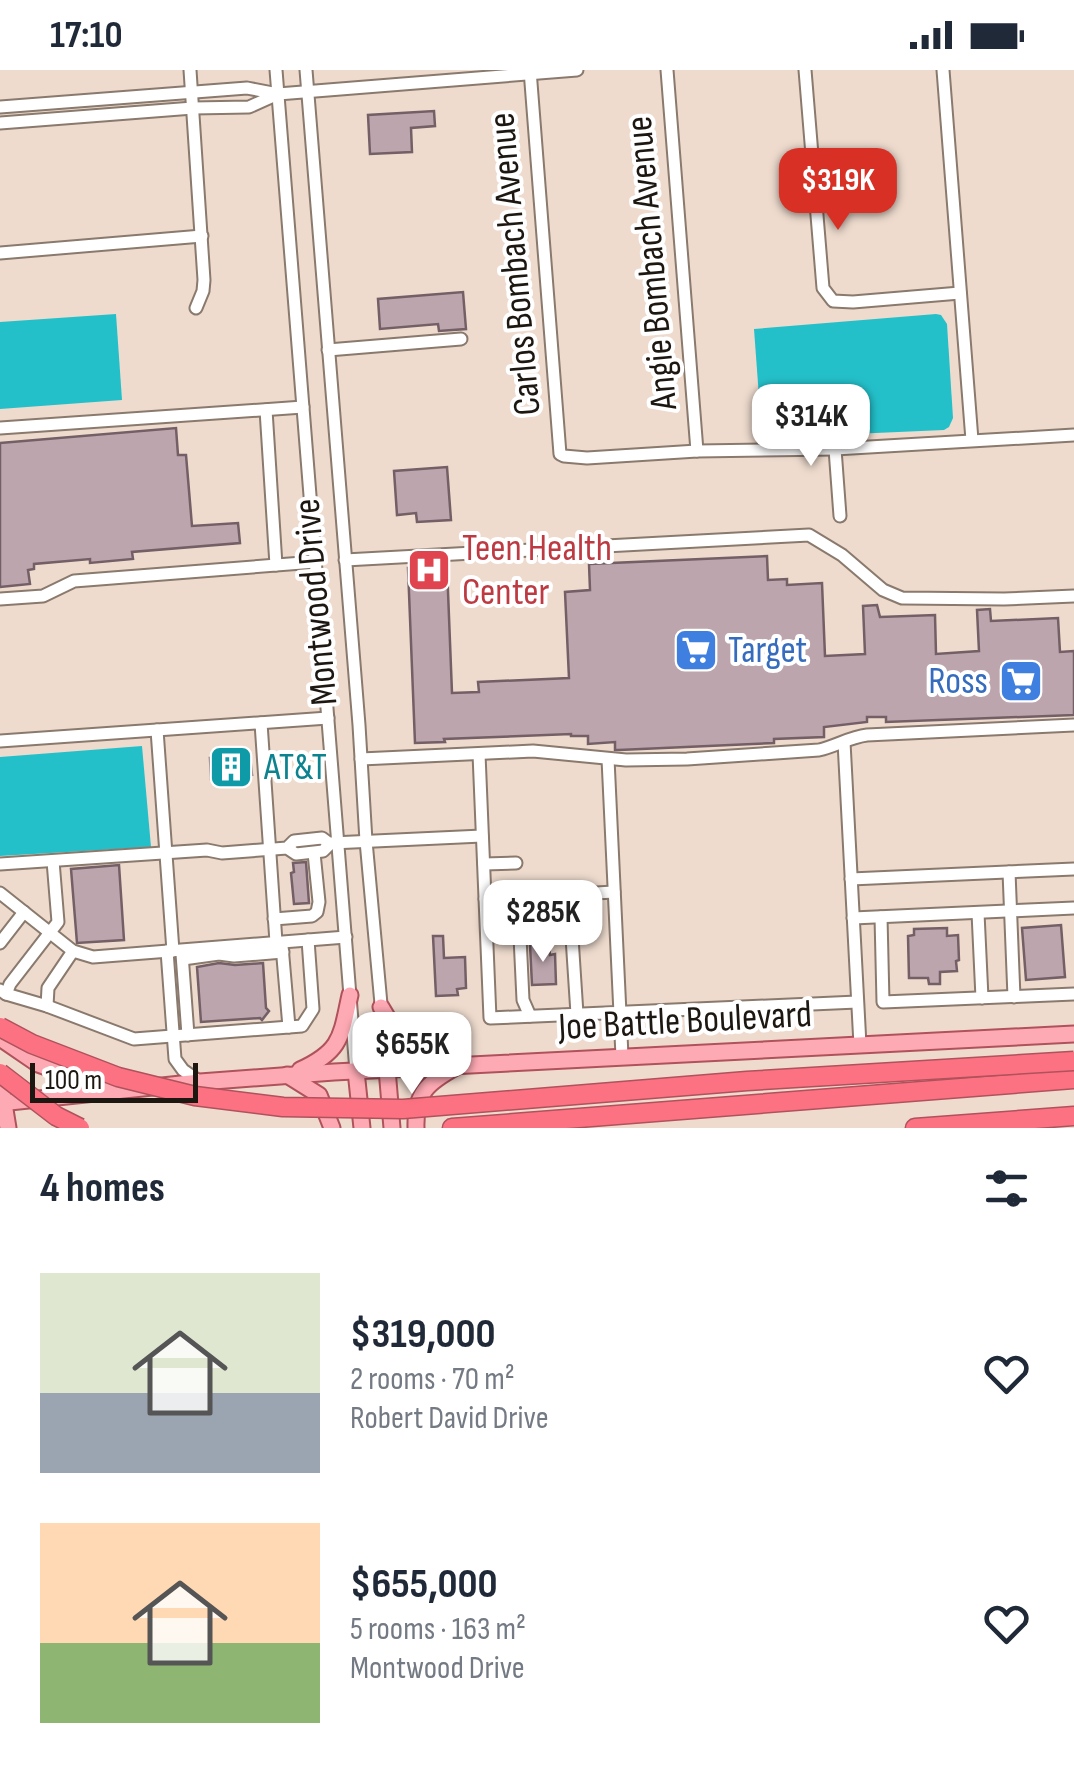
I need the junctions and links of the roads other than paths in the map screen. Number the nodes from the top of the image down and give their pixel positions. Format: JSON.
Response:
{"nodes":[{"id":1,"x":190,"y":70,"type":"edge"},
{"id":2,"x":276,"y":70,"type":"edge"},
{"id":3,"x":306,"y":70,"type":"edge"},
{"id":4,"x":396,"y":70,"type":"edge"},
{"id":5,"x":577,"y":70,"type":"edge"},
{"id":6,"x":667,"y":70,"type":"edge"},
{"id":7,"x":805,"y":70,"type":"edge"},
{"id":8,"x":943,"y":70,"type":"edge"},
{"id":9,"x":530,"y":72,"type":"edge"},
{"id":10,"x":451,"y":75,"type":"edge"},
{"id":11,"x":397,"y":84,"type":"junction"},
{"id":12,"x":191,"y":91,"type":"junction"},
{"id":13,"x":308,"y":91,"type":"junction"},
{"id":14,"x":278,"y":94,"type":"junction"},
{"id":15,"x":0,"y":108,"type":"edge"},
{"id":16,"x":193,"y":108,"type":"junction"},
{"id":17,"x":0,"y":123,"type":"edge"},
{"id":18,"x":202,"y":236,"type":"junction"},
{"id":19,"x":0,"y":253,"type":"edge"},
{"id":20,"x":960,"y":293,"type":"junction"},
{"id":21,"x":196,"y":308,"type":"dead end"},
{"id":22,"x":461,"y":339,"type":"dead end"},
{"id":23,"x":328,"y":350,"type":"junction"},
{"id":24,"x":303,"y":407,"type":"junction"},
{"id":25,"x":266,"y":410,"type":"junction"},
{"id":26,"x":0,"y":428,"type":"edge"},
{"id":27,"x":1074,"y":435,"type":"edge"},
{"id":28,"x":972,"y":440,"type":"junction"},
{"id":29,"x":836,"y":448,"type":"junction"},
{"id":30,"x":697,"y":451,"type":"junction"},
{"id":31,"x":840,"y":516,"type":"dead end"},
{"id":32,"x":344,"y":560,"type":"junction"},
{"id":33,"x":315,"y":562,"type":"junction"},
{"id":34,"x":276,"y":565,"type":"junction"},
{"id":35,"x":1074,"y":596,"type":"edge"},
{"id":36,"x":0,"y":599,"type":"edge"},
{"id":37,"x":328,"y":718,"type":"junction"},
{"id":38,"x":261,"y":723,"type":"junction"},
{"id":39,"x":1074,"y":725,"type":"edge"},
{"id":40,"x":157,"y":730,"type":"junction"},
{"id":41,"x":0,"y":741,"type":"edge"},
{"id":42,"x":844,"y":742,"type":"junction"},
{"id":43,"x":479,"y":754,"type":"junction"},
{"id":44,"x":361,"y":759,"type":"junction"},
{"id":45,"x":608,"y":759,"type":"junction"},
{"id":46,"x":482,"y":836,"type":"junction"},
{"id":47,"x":366,"y":841,"type":"junction"},
{"id":48,"x":334,"y":843,"type":"junction"},
{"id":49,"x":287,"y":848,"type":"junction"},
{"id":50,"x":270,"y":850,"type":"junction"},
{"id":51,"x":314,"y":852,"type":"junction"},
{"id":52,"x":166,"y":853,"type":"junction"},
{"id":53,"x":53,"y":861,"type":"junction"},
{"id":54,"x":516,"y":862,"type":"dead end"},
{"id":55,"x":0,"y":864,"type":"edge"},
{"id":56,"x":484,"y":864,"type":"junction"},
{"id":57,"x":1074,"y":869,"type":"edge"},
{"id":58,"x":1008,"y":872,"type":"junction"},
{"id":59,"x":851,"y":878,"type":"junction"},
{"id":60,"x":614,"y":892,"type":"junction"},
{"id":61,"x":0,"y":893,"type":"edge"},
{"id":62,"x":579,"y":894,"type":"junction"},
{"id":63,"x":485,"y":899,"type":"junction"},
{"id":64,"x":1074,"y":908,"type":"edge"},
{"id":65,"x":1010,"y":911,"type":"junction"},
{"id":66,"x":24,"y":912,"type":"junction"},
{"id":67,"x":978,"y":913,"type":"junction"},
{"id":68,"x":881,"y":917,"type":"junction"},
{"id":69,"x":853,"y":918,"type":"junction"},
{"id":70,"x":274,"y":919,"type":"junction"},
{"id":71,"x":571,"y":922,"type":"junction"},
{"id":72,"x":50,"y":933,"type":"junction"},
{"id":73,"x":346,"y":937,"type":"junction"},
{"id":74,"x":308,"y":940,"type":"junction"},
{"id":75,"x":0,"y":943,"type":"edge"},
{"id":76,"x":280,"y":945,"type":"junction"},
{"id":77,"x":72,"y":951,"type":"junction"},
{"id":78,"x":176,"y":953,"type":"junction"},
{"id":79,"x":234,"y":956,"type":"junction"},
{"id":80,"x":207,"y":960,"type":"junction"},
{"id":81,"x":3,"y":992,"type":"edge"},
{"id":82,"x":1074,"y":994,"type":"edge"},
{"id":83,"x":350,"y":995,"type":"junction"},
{"id":84,"x":1014,"y":997,"type":"junction"},
{"id":85,"x":982,"y":998,"type":"junction"},
{"id":86,"x":858,"y":1002,"type":"junction"},
{"id":87,"x":46,"y":1006,"type":"junction"},
{"id":88,"x":381,"y":1007,"type":"junction"},
{"id":89,"x":620,"y":1013,"type":"junction"},
{"id":90,"x":577,"y":1014,"type":"junction"},
{"id":91,"x":530,"y":1016,"type":"junction"},
{"id":92,"x":0,"y":1027,"type":"edge"},
{"id":93,"x":289,"y":1027,"type":"junction"},
{"id":94,"x":1074,"y":1034,"type":"edge"},
{"id":95,"x":188,"y":1035,"type":"junction"},
{"id":96,"x":172,"y":1036,"type":"junction"},
{"id":97,"x":0,"y":1038,"type":"edge"},
{"id":98,"x":860,"y":1045,"type":"junction"},
{"id":99,"x":622,"y":1056,"type":"junction"},
{"id":100,"x":1074,"y":1061,"type":"edge"},
{"id":101,"x":459,"y":1064,"type":"junction"},
{"id":102,"x":387,"y":1069,"type":"junction"},
{"id":103,"x":356,"y":1071,"type":"junction"},
{"id":104,"x":0,"y":1076,"type":"edge"},
{"id":105,"x":287,"y":1076,"type":"junction"},
{"id":106,"x":1074,"y":1079,"type":"edge"},
{"id":107,"x":200,"y":1082,"type":"junction"},
{"id":108,"x":114,"y":1090,"type":"junction"},
{"id":109,"x":2,"y":1103,"type":"edge"},
{"id":110,"x":1074,"y":1116,"type":"edge"},
{"id":111,"x":8,"y":1128,"type":"edge"},
{"id":112,"x":80,"y":1128,"type":"edge"},
{"id":113,"x":332,"y":1128,"type":"edge"},
{"id":114,"x":362,"y":1128,"type":"edge"},
{"id":115,"x":392,"y":1128,"type":"edge"},
{"id":116,"x":416,"y":1128,"type":"edge"},
{"id":117,"x":454,"y":1128,"type":"edge"},
{"id":118,"x":915,"y":1128,"type":"edge"}],
"edges":[{"from":1,"to":12,"type":"street"},
{"from":2,"to":14,"type":"street","name":"Montwood Drive"},
{"from":3,"to":13,"type":"street","name":"Montwood Drive"},
{"from":4,"to":11,"type":"street"},
{"from":5,"to":9,"type":"street"},
{"from":6,"to":30,"type":"street","name":"Angie Bombach Avenue"},
{"from":7,"to":20,"type":"street"},
{"from":8,"to":20,"type":"street"},
{"from":9,"to":10,"type":"street"},
{"from":9,"to":30,"type":"street","name":"Carlos Bombach Avenue"},
{"from":10,"to":11,"type":"street"},
{"from":11,"to":13,"type":"street"},
{"from":12,"to":14,"type":"street"},
{"from":12,"to":15,"type":"street"},
{"from":12,"to":16,"type":"street"},
{"from":13,"to":14,"type":"street"},
{"from":13,"to":23,"type":"street","name":"Montwood Drive"},
{"from":14,"to":16,"type":"street"},
{"from":14,"to":24,"type":"street","name":"Montwood Drive"},
{"from":16,"to":17,"type":"street"},
{"from":16,"to":18,"type":"street"},
{"from":18,"to":19,"type":"street"},
{"from":18,"to":21,"type":"street"},
{"from":20,"to":28,"type":"street"},
{"from":22,"to":23,"type":"street"},
{"from":23,"to":32,"type":"street","name":"Montwood Drive"},
{"from":24,"to":25,"type":"street"},
{"from":24,"to":33,"type":"street","name":"Montwood Drive"},
{"from":25,"to":26,"type":"street"},
{"from":25,"to":34,"type":"street"},
{"from":27,"to":28,"type":"street"},
{"from":28,"to":29,"type":"street"},
{"from":29,"to":30,"type":"street"},
{"from":29,"to":31,"type":"street"},
{"from":32,"to":35,"type":"street"},
{"from":32,"to":44,"type":"street","name":"Montwood Drive"},
{"from":33,"to":34,"type":"street"},
{"from":33,"to":37,"type":"street","name":"Montwood Drive"},
{"from":34,"to":36,"type":"street"},
{"from":37,"to":38,"type":"street"},
{"from":37,"to":48,"type":"street","name":"Montwood Drive"},
{"from":38,"to":40,"type":"street"},
{"from":38,"to":50,"type":"street"},
{"from":39,"to":42,"type":"street"},
{"from":40,"to":41,"type":"street"},
{"from":40,"to":52,"type":"street"},
{"from":42,"to":45,"type":"street"},
{"from":42,"to":59,"type":"street"},
{"from":43,"to":44,"type":"street"},
{"from":43,"to":45,"type":"street"},
{"from":43,"to":46,"type":"street"},
{"from":44,"to":47,"type":"street","name":"Montwood Drive"},
{"from":45,"to":60,"type":"street"},
{"from":46,"to":47,"type":"street"},
{"from":46,"to":56,"type":"street"},
{"from":47,"to":48,"type":"street"},
{"from":47,"to":88,"type":"street","name":"Montwood Drive"},
{"from":48,"to":49,"type":"street"},
{"from":48,"to":51,"type":"street"},
{"from":48,"to":73,"type":"street","name":"Montwood Drive"},
{"from":49,"to":50,"type":"street"},
{"from":49,"to":51,"type":"street"},
{"from":50,"to":52,"type":"street"},
{"from":50,"to":70,"type":"street"},
{"from":51,"to":70,"type":"street"},
{"from":52,"to":53,"type":"street"},
{"from":52,"to":78,"type":"street"},
{"from":53,"to":55,"type":"street"},
{"from":53,"to":72,"type":"street"},
{"from":54,"to":56,"type":"street"},
{"from":56,"to":63,"type":"street"},
{"from":57,"to":58,"type":"street"},
{"from":58,"to":59,"type":"street"},
{"from":58,"to":65,"type":"street"},
{"from":59,"to":69,"type":"street"},
{"from":60,"to":62,"type":"street"},
{"from":60,"to":89,"type":"street"},
{"from":61,"to":66,"type":"street"},
{"from":62,"to":63,"type":"street"},
{"from":62,"to":71,"type":"street"},
{"from":63,"to":91,"type":"street"},
{"from":64,"to":65,"type":"street"},
{"from":65,"to":67,"type":"street"},
{"from":65,"to":84,"type":"street"},
{"from":66,"to":72,"type":"street"},
{"from":66,"to":75,"type":"street"},
{"from":67,"to":68,"type":"street"},
{"from":67,"to":85,"type":"street"},
{"from":68,"to":69,"type":"street"},
{"from":68,"to":85,"type":"street"},
{"from":69,"to":86,"type":"street"},
{"from":70,"to":76,"type":"street"},
{"from":71,"to":90,"type":"street"},
{"from":71,"to":91,"type":"street"},
{"from":72,"to":77,"type":"street"},
{"from":72,"to":81,"type":"street"},
{"from":73,"to":74,"type":"street"},
{"from":73,"to":83,"type":"street","name":"Montwood Drive"},
{"from":74,"to":76,"type":"street"},
{"from":74,"to":93,"type":"street"},
{"from":76,"to":78,"type":"street"},
{"from":76,"to":79,"type":"street"},
{"from":76,"to":93,"type":"street"},
{"from":77,"to":78,"type":"street"},
{"from":77,"to":87,"type":"street"},
{"from":78,"to":80,"type":"street"},
{"from":78,"to":95,"type":"street"},
{"from":78,"to":96,"type":"street"},
{"from":79,"to":80,"type":"street"},
{"from":79,"to":80,"type":"street"},
{"from":81,"to":87,"type":"street"},
{"from":82,"to":84,"type":"street"},
{"from":83,"to":103,"type":"street","name":"Montwood Drive"},
{"from":83,"to":105,"type":"main road"},
{"from":84,"to":85,"type":"street"},
{"from":86,"to":89,"type":"street"},
{"from":86,"to":98,"type":"street"},
{"from":87,"to":96,"type":"street"},
{"from":88,"to":101,"type":"main road"},
{"from":88,"to":102,"type":"street","name":"Montwood Drive"},
{"from":89,"to":90,"type":"street"},
{"from":89,"to":99,"type":"street"},
{"from":90,"to":91,"type":"street"},
{"from":92,"to":100,"type":"highway","bridge":true},
{"from":93,"to":95,"type":"street"},
{"from":94,"to":98,"type":"main road","name":"Joe Battle Boulevard"},
{"from":95,"to":96,"type":"street"},
{"from":96,"to":107,"type":"street"},
{"from":97,"to":108,"type":"main road"},
{"from":98,"to":99,"type":"main road","name":"Joe Battle Boulevard"},
{"from":99,"to":101,"type":"main road","name":"Joe Battle Boulevard"},
{"from":101,"to":102,"type":"main road","name":"Joe Battle Boulevard"},
{"from":101,"to":116,"type":"main road"},
{"from":102,"to":103,"type":"main road","name":"Joe Battle Boulevard"},
{"from":102,"to":115,"type":"main road","name":"Montwood Drive"},
{"from":103,"to":105,"type":"main road","name":"Joe Battle Boulevard"},
{"from":103,"to":114,"type":"main road","name":"Montwood Drive"},
{"from":104,"to":109,"type":"main road"},
{"from":104,"to":112,"type":"highway","bridge":true},
{"from":105,"to":107,"type":"main road","name":"Joe Battle Boulevard"},
{"from":105,"to":113,"type":"main road"},
{"from":106,"to":117,"type":"highway"},
{"from":107,"to":108,"type":"main road","name":"Joe Battle Boulevard"},
{"from":108,"to":109,"type":"main road","name":"Joe Battle Boulevard"},
{"from":109,"to":111,"type":"main road"},
{"from":110,"to":118,"type":"highway"}]}
